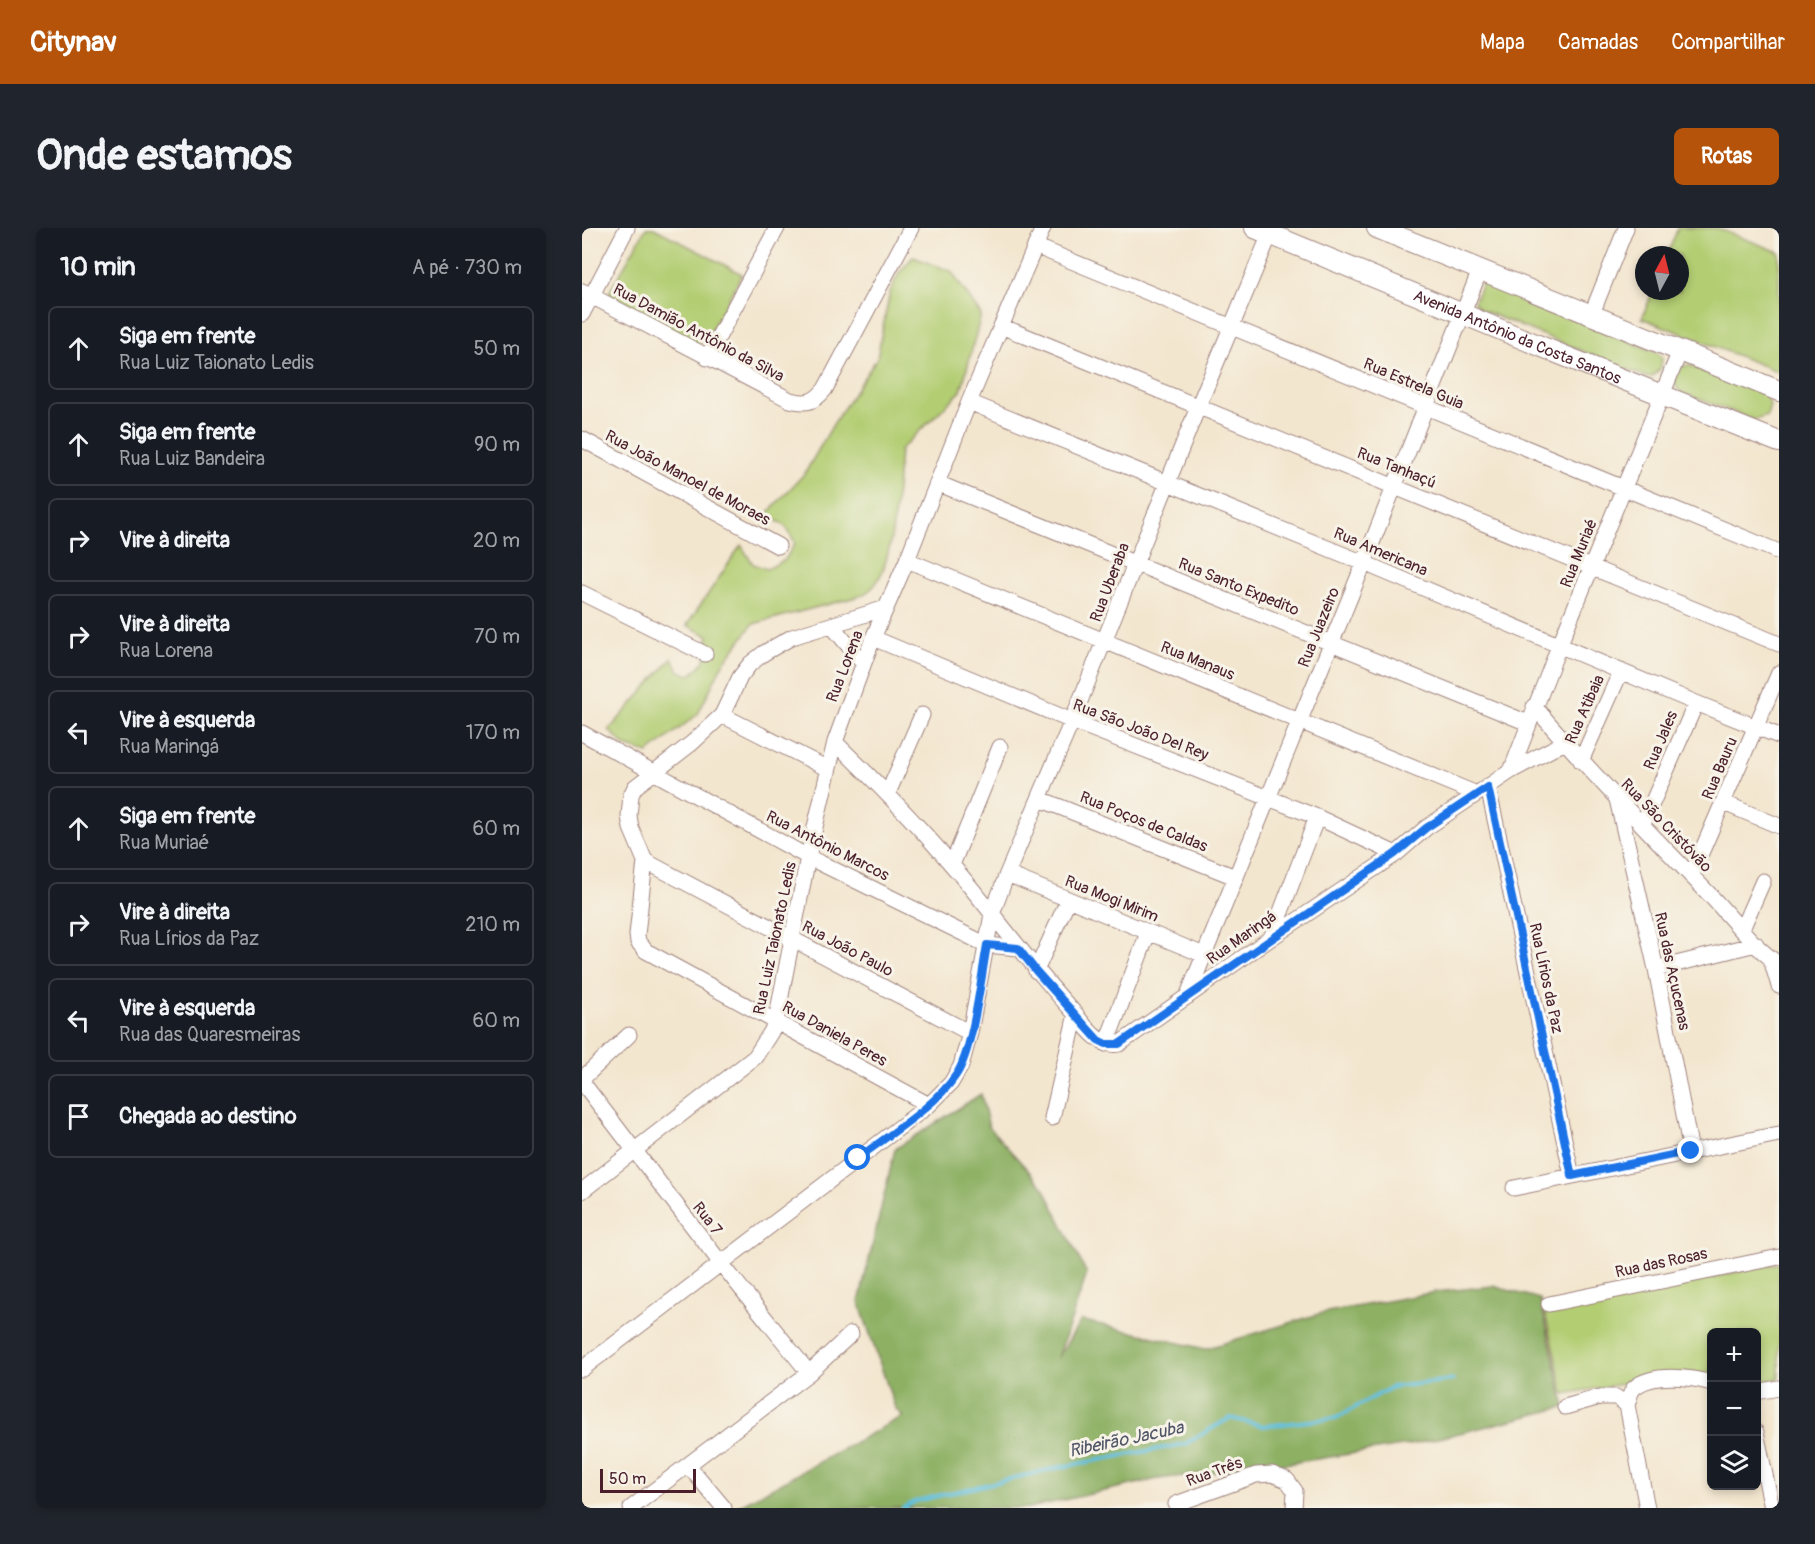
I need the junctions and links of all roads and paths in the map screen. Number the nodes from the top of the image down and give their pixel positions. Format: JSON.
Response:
{"nodes":[{"id":1,"x":627,"y":228,"type":"edge"},
{"id":2,"x":777,"y":228,"type":"edge"},
{"id":3,"x":911,"y":228,"type":"edge"},
{"id":4,"x":1043,"y":228,"type":"edge"},
{"id":5,"x":1626,"y":228,"type":"edge"},
{"id":6,"x":1386,"y":230,"type":"edge"},
{"id":7,"x":1263,"y":231,"type":"edge"},
{"id":8,"x":1035,"y":246,"type":"junction"},
{"id":9,"x":1480,"y":270,"type":"junction"},
{"id":10,"x":587,"y":293,"type":"edge"},
{"id":11,"x":1463,"y":313,"type":"junction"},
{"id":12,"x":582,"y":314,"type":"edge"},
{"id":13,"x":1592,"y":316,"type":"junction"},
{"id":14,"x":1001,"y":326,"type":"junction"},
{"id":15,"x":1232,"y":327,"type":"junction"},
{"id":16,"x":1680,"y":351,"type":"junction"},
{"id":17,"x":707,"y":358,"type":"junction"},
{"id":18,"x":1779,"y":391,"type":"edge"},
{"id":19,"x":1662,"y":395,"type":"junction"},
{"id":20,"x":969,"y":402,"type":"junction"},
{"id":21,"x":1198,"y":407,"type":"junction"},
{"id":22,"x":1425,"y":407,"type":"junction"},
{"id":23,"x":1778,"y":439,"type":"edge"},
{"id":24,"x":582,"y":440,"type":"edge"},
{"id":25,"x":937,"y":483,"type":"junction"},
{"id":26,"x":1167,"y":484,"type":"junction"},
{"id":27,"x":1395,"y":486,"type":"junction"},
{"id":28,"x":1624,"y":489,"type":"junction"},
{"id":29,"x":778,"y":546,"type":"dead end"},
{"id":30,"x":1779,"y":552,"type":"edge"},
{"id":31,"x":907,"y":560,"type":"junction"},
{"id":32,"x":1364,"y":563,"type":"junction"},
{"id":33,"x":1136,"y":564,"type":"junction"},
{"id":34,"x":1592,"y":567,"type":"junction"},
{"id":35,"x":582,"y":593,"type":"edge"},
{"id":36,"x":886,"y":608,"type":"junction"},
{"id":37,"x":832,"y":626,"type":"junction"},
{"id":38,"x":873,"y":638,"type":"junction"},
{"id":39,"x":1105,"y":642,"type":"junction"},
{"id":40,"x":1331,"y":643,"type":"junction"},
{"id":41,"x":1779,"y":644,"type":"edge"},
{"id":42,"x":1559,"y":646,"type":"junction"},
{"id":43,"x":705,"y":654,"type":"dead end"},
{"id":44,"x":863,"y":663,"type":"junction"},
{"id":45,"x":1620,"y":671,"type":"junction"},
{"id":46,"x":1779,"y":673,"type":"edge"},
{"id":47,"x":1696,"y":703,"type":"junction"},
{"id":48,"x":1534,"y":706,"type":"junction"},
{"id":49,"x":722,"y":715,"type":"junction"},
{"id":50,"x":922,"y":715,"type":"dead end"},
{"id":51,"x":1300,"y":721,"type":"junction"},
{"id":52,"x":1072,"y":722,"type":"junction"},
{"id":53,"x":1528,"y":723,"type":"junction"},
{"id":54,"x":1756,"y":726,"type":"junction"},
{"id":55,"x":582,"y":733,"type":"edge"},
{"id":56,"x":1779,"y":736,"type":"edge"},
{"id":57,"x":835,"y":742,"type":"junction"},
{"id":58,"x":1565,"y":742,"type":"junction"},
{"id":59,"x":1000,"y":747,"type":"dead end"},
{"id":60,"x":1581,"y":761,"type":"junction"},
{"id":61,"x":828,"y":769,"type":"junction"},
{"id":62,"x":1511,"y":771,"type":"junction"},
{"id":63,"x":656,"y":772,"type":"junction"},
{"id":64,"x":1482,"y":790,"type":"junction"},
{"id":65,"x":888,"y":793,"type":"junction"},
{"id":66,"x":1267,"y":797,"type":"junction"},
{"id":67,"x":1040,"y":798,"type":"junction"},
{"id":68,"x":1617,"y":799,"type":"junction"},
{"id":69,"x":1724,"y":803,"type":"junction"},
{"id":70,"x":1317,"y":817,"type":"junction"},
{"id":71,"x":1643,"y":824,"type":"junction"},
{"id":72,"x":1779,"y":826,"type":"edge"},
{"id":73,"x":1395,"y":854,"type":"junction"},
{"id":74,"x":808,"y":857,"type":"junction"},
{"id":75,"x":645,"y":861,"type":"junction"},
{"id":76,"x":952,"y":865,"type":"junction"},
{"id":77,"x":1007,"y":874,"type":"junction"},
{"id":78,"x":1691,"y":876,"type":"junction"},
{"id":79,"x":1235,"y":877,"type":"junction"},
{"id":80,"x":1762,"y":882,"type":"dead end"},
{"id":81,"x":1068,"y":900,"type":"junction"},
{"id":82,"x":992,"y":914,"type":"junction"},
{"id":83,"x":1742,"y":929,"type":"junction"},
{"id":84,"x":1148,"y":933,"type":"junction"},
{"id":85,"x":792,"y":938,"type":"junction"},
{"id":86,"x":1271,"y":938,"type":"junction"},
{"id":87,"x":1756,"y":944,"type":"junction"},
{"id":88,"x":987,"y":945,"type":"junction"},
{"id":89,"x":1018,"y":948,"type":"junction"},
{"id":90,"x":1204,"y":955,"type":"junction"},
{"id":91,"x":1775,"y":961,"type":"edge"},
{"id":92,"x":1656,"y":969,"type":"junction"},
{"id":93,"x":1036,"y":971,"type":"junction"},
{"id":94,"x":1779,"y":986,"type":"edge"},
{"id":95,"x":1187,"y":997,"type":"junction"},
{"id":96,"x":1076,"y":1014,"type":"junction"},
{"id":97,"x":776,"y":1021,"type":"junction"},
{"id":98,"x":970,"y":1034,"type":"junction"},
{"id":99,"x":629,"y":1035,"type":"dead end"},
{"id":100,"x":1106,"y":1044,"type":"junction"},
{"id":101,"x":582,"y":1080,"type":"edge"},
{"id":102,"x":929,"y":1105,"type":"junction"},
{"id":103,"x":1052,"y":1118,"type":"dead end"},
{"id":104,"x":1779,"y":1134,"type":"edge"},
{"id":105,"x":634,"y":1151,"type":"junction"},
{"id":106,"x":1691,"y":1151,"type":"junction"},
{"id":107,"x":1572,"y":1176,"type":"junction"},
{"id":108,"x":1514,"y":1188,"type":"dead end"},
{"id":109,"x":582,"y":1191,"type":"edge"},
{"id":110,"x":1779,"y":1257,"type":"edge"},
{"id":111,"x":720,"y":1262,"type":"junction"},
{"id":112,"x":1549,"y":1304,"type":"dead end"},
{"id":113,"x":851,"y":1334,"type":"dead end"},
{"id":114,"x":582,"y":1369,"type":"edge"},
{"id":115,"x":809,"y":1373,"type":"junction"},
{"id":116,"x":1707,"y":1382,"type":"edge"},
{"id":117,"x":1779,"y":1388,"type":"edge"},
{"id":118,"x":1761,"y":1391,"type":"edge"},
{"id":119,"x":1627,"y":1405,"type":"junction"},
{"id":120,"x":1565,"y":1407,"type":"dead end"},
{"id":121,"x":1757,"y":1436,"type":"edge"},
{"id":122,"x":688,"y":1465,"type":"junction"},
{"id":123,"x":1176,"y":1504,"type":"dead end"},
{"id":124,"x":631,"y":1508,"type":"edge"},
{"id":125,"x":723,"y":1508,"type":"edge"},
{"id":126,"x":1294,"y":1508,"type":"edge"},
{"id":127,"x":1647,"y":1508,"type":"edge"},
{"id":128,"x":1772,"y":1508,"type":"edge"}],
"edges":[{"from":1,"to":10,"type":"street"},
{"from":2,"to":17,"type":"street"},
{"from":3,"to":17,"type":"street","name":"Rua Damião Antônio da Silva"},
{"from":4,"to":8,"type":"street","name":"Rua Lorena"},
{"from":5,"to":13,"type":"street"},
{"from":6,"to":9,"type":"street"},
{"from":7,"to":11,"type":"street","name":"Avenida Antônio da Costa Santos"},
{"from":7,"to":15,"type":"street","name":"Rua Uberaba"},
{"from":8,"to":14,"type":"street","name":"Rua Lorena"},
{"from":8,"to":15,"type":"street","name":"Rua Estrela Guia"},
{"from":9,"to":11,"type":"street","name":"Rua Juazeiro"},
{"from":9,"to":13,"type":"street"},
{"from":10,"to":12,"type":"street"},
{"from":10,"to":17,"type":"street","name":"Rua Damião Antônio da Silva"},
{"from":11,"to":19,"type":"street","name":"Avenida Antônio da Costa Santos"},
{"from":11,"to":22,"type":"street","name":"Rua Juazeiro"},
{"from":13,"to":16,"type":"street"},
{"from":14,"to":20,"type":"street","name":"Rua Lorena"},
{"from":14,"to":21,"type":"street","name":"Rua Tanhaçú"},
{"from":15,"to":21,"type":"street","name":"Rua Uberaba"},
{"from":15,"to":22,"type":"street","name":"Rua Estrela Guia"},
{"from":16,"to":18,"type":"street"},
{"from":16,"to":19,"type":"street","name":"Rua Muriaé"},
{"from":19,"to":23,"type":"street","name":"Avenida Antônio da Costa Santos"},
{"from":19,"to":28,"type":"street","name":"Rua Muriaé"},
{"from":20,"to":25,"type":"street","name":"Rua Lorena"},
{"from":20,"to":26,"type":"street","name":"Rua Americana"},
{"from":21,"to":26,"type":"street","name":"Rua Uberaba"},
{"from":21,"to":27,"type":"street","name":"Rua Tanhaçú"},
{"from":22,"to":27,"type":"street","name":"Rua Juazeiro"},
{"from":22,"to":28,"type":"street","name":"Rua Estrela Guia"},
{"from":24,"to":29,"type":"street","name":"Rua João Manoel de Moraes"},
{"from":25,"to":31,"type":"street","name":"Rua Lorena"},
{"from":25,"to":33,"type":"street","name":"Rua Santo Expedito"},
{"from":26,"to":32,"type":"street","name":"Rua Americana"},
{"from":26,"to":33,"type":"street","name":"Rua Uberaba"},
{"from":27,"to":32,"type":"street","name":"Rua Juazeiro"},
{"from":27,"to":34,"type":"street","name":"Rua Tanhaçú"},
{"from":28,"to":30,"type":"street","name":"Rua Estrela Guia"},
{"from":28,"to":34,"type":"street","name":"Rua Muriaé"},
{"from":31,"to":36,"type":"street","name":"Rua Lorena"},
{"from":31,"to":39,"type":"street","name":"Rua Manaus"},
{"from":32,"to":40,"type":"street","name":"Rua Juazeiro"},
{"from":32,"to":42,"type":"street","name":"Rua Americana"},
{"from":33,"to":39,"type":"street","name":"Rua Uberaba"},
{"from":33,"to":40,"type":"street","name":"Rua Santo Expedito"},
{"from":34,"to":41,"type":"street","name":"Rua Tanhaçú"},
{"from":34,"to":42,"type":"street","name":"Rua Muriaé"},
{"from":35,"to":43,"type":"street"},
{"from":36,"to":37,"type":"street"},
{"from":36,"to":38,"type":"street","name":"Rua Lorena"},
{"from":37,"to":44,"type":"street"},
{"from":37,"to":49,"type":"street"},
{"from":38,"to":44,"type":"street","name":"Rua Lorena"},
{"from":38,"to":52,"type":"street","name":"Rua São João Del Rey"},
{"from":39,"to":51,"type":"street","name":"Rua Manaus"},
{"from":39,"to":52,"type":"street","name":"Rua Uberaba"},
{"from":40,"to":51,"type":"street","name":"Rua Juazeiro"},
{"from":40,"to":53,"type":"street","name":"Rua Santo Expedito"},
{"from":42,"to":45,"type":"street","name":"Rua Americana"},
{"from":42,"to":48,"type":"street","name":"Rua Muriaé"},
{"from":44,"to":57,"type":"street","name":"Rua Lorena"},
{"from":45,"to":47,"type":"street","name":"Rua Americana"},
{"from":45,"to":60,"type":"street","name":"Rua Atibaia"},
{"from":46,"to":54,"type":"street","name":"Rua Bauru"},
{"from":47,"to":54,"type":"street","name":"Rua Americana"},
{"from":47,"to":71,"type":"street","name":"Rua Jales"},
{"from":48,"to":53,"type":"street","name":"Rua Muriaé"},
{"from":48,"to":58,"type":"street","name":"Rua São Cristóvão"},
{"from":49,"to":61,"type":"street"},
{"from":49,"to":63,"type":"street"},
{"from":50,"to":65,"type":"street"},
{"from":51,"to":64,"type":"street","name":"Rua Manaus"},
{"from":51,"to":66,"type":"street","name":"Rua Juazeiro"},
{"from":52,"to":66,"type":"street","name":"Rua São João Del Rey"},
{"from":52,"to":67,"type":"street","name":"Rua Uberaba"},
{"from":53,"to":62,"type":"street","name":"Rua Muriaé"},
{"from":54,"to":56,"type":"street","name":"Rua Americana"},
{"from":54,"to":69,"type":"street","name":"Rua Bauru"},
{"from":55,"to":63,"type":"street","name":"Rua Antônio Marcos"},
{"from":57,"to":61,"type":"street","name":"Rua Luiz Taionato Ledis"},
{"from":57,"to":65,"type":"street"},
{"from":58,"to":60,"type":"street","name":"Rua São Cristóvão"},
{"from":58,"to":62,"type":"street"},
{"from":59,"to":76,"type":"street"},
{"from":60,"to":68,"type":"street","name":"Rua São Cristóvão"},
{"from":61,"to":74,"type":"street","name":"Rua Luiz Taionato Ledis"},
{"from":62,"to":64,"type":"street"},
{"from":63,"to":74,"type":"street","name":"Rua Antônio Marcos"},
{"from":63,"to":75,"type":"street"},
{"from":64,"to":73,"type":"street"},
{"from":64,"to":107,"type":"street","name":"Rua Lírios da Paz"},
{"from":65,"to":76,"type":"street"},
{"from":66,"to":70,"type":"street","name":"Rua São João Del Rey"},
{"from":66,"to":79,"type":"street","name":"Rua Juazeiro"},
{"from":67,"to":77,"type":"street","name":"Rua Uberaba"},
{"from":67,"to":79,"type":"street","name":"Rua Poços de Caldas"},
{"from":68,"to":71,"type":"street","name":"Rua São Cristóvão"},
{"from":68,"to":92,"type":"street","name":"Rua das Açucenas"},
{"from":69,"to":72,"type":"street"},
{"from":69,"to":78,"type":"street","name":"Rua Bauru"},
{"from":70,"to":73,"type":"street","name":"Rua São João Del Rey"},
{"from":70,"to":86,"type":"street"},
{"from":71,"to":78,"type":"street","name":"Rua São Cristóvão"},
{"from":73,"to":86,"type":"street","name":"Rua Maringá"},
{"from":74,"to":85,"type":"street","name":"Rua Luiz Taionato Ledis"},
{"from":74,"to":88,"type":"street","name":"Rua Antônio Marcos"},
{"from":75,"to":85,"type":"street","name":"Rua João Paulo"},
{"from":75,"to":97,"type":"street","name":"Rua Daniela Peres"},
{"from":76,"to":82,"type":"street"},
{"from":77,"to":81,"type":"street","name":"Rua Mogi Mirim"},
{"from":77,"to":82,"type":"street","name":"Rua Uberaba"},
{"from":78,"to":83,"type":"street","name":"Rua São Cristóvão"},
{"from":79,"to":90,"type":"street","name":"Rua Juazeiro"},
{"from":80,"to":83,"type":"street"},
{"from":81,"to":84,"type":"street","name":"Rua Mogi Mirim"},
{"from":81,"to":93,"type":"street"},
{"from":82,"to":88,"type":"street","name":"Rua Uberaba"},
{"from":82,"to":89,"type":"street"},
{"from":83,"to":87,"type":"street","name":"Rua São Cristóvão"},
{"from":84,"to":90,"type":"street","name":"Rua Mogi Mirim"},
{"from":84,"to":100,"type":"street"},
{"from":85,"to":97,"type":"street","name":"Rua Luiz Taionato Ledis"},
{"from":85,"to":98,"type":"street","name":"Rua João Paulo"},
{"from":86,"to":95,"type":"street","name":"Rua Maringá"},
{"from":87,"to":91,"type":"street","name":"Rua São Cristóvão"},
{"from":87,"to":92,"type":"street"},
{"from":88,"to":89,"type":"street"},
{"from":88,"to":98,"type":"street","name":"Rua Uberaba"},
{"from":89,"to":93,"type":"street"},
{"from":90,"to":95,"type":"street","name":"Rua Juazeiro"},
{"from":91,"to":94,"type":"street"},
{"from":92,"to":106,"type":"street","name":"Rua das Açucenas"},
{"from":93,"to":96,"type":"street"},
{"from":95,"to":100,"type":"street","name":"Rua Maringá"},
{"from":96,"to":100,"type":"street"},
{"from":96,"to":103,"type":"street"},
{"from":97,"to":102,"type":"street","name":"Rua Daniela Peres"},
{"from":97,"to":105,"type":"street","name":"Rua Luiz Taionato Ledis"},
{"from":98,"to":102,"type":"street","name":"Rua Uberaba"},
{"from":99,"to":101,"type":"street"},
{"from":101,"to":105,"type":"street","name":"Rua 7"},
{"from":102,"to":111,"type":"street"},
{"from":104,"to":106,"type":"street"},
{"from":105,"to":109,"type":"street","name":"Rua Luiz Taionato Ledis"},
{"from":105,"to":111,"type":"street","name":"Rua 7"},
{"from":106,"to":107,"type":"street"},
{"from":107,"to":108,"type":"street"},
{"from":110,"to":112,"type":"street","name":"Rua das Rosas"},
{"from":111,"to":114,"type":"street"},
{"from":111,"to":115,"type":"street","name":"Rua 7"},
{"from":113,"to":115,"type":"street"},
{"from":115,"to":122,"type":"street"},
{"from":116,"to":119,"type":"street"},
{"from":117,"to":118,"type":"street"},
{"from":119,"to":120,"type":"street"},
{"from":119,"to":127,"type":"street"},
{"from":121,"to":128,"type":"street"},
{"from":122,"to":124,"type":"street"},
{"from":122,"to":125,"type":"street"},
{"from":123,"to":126,"type":"street","name":"Rua Três"}]}
